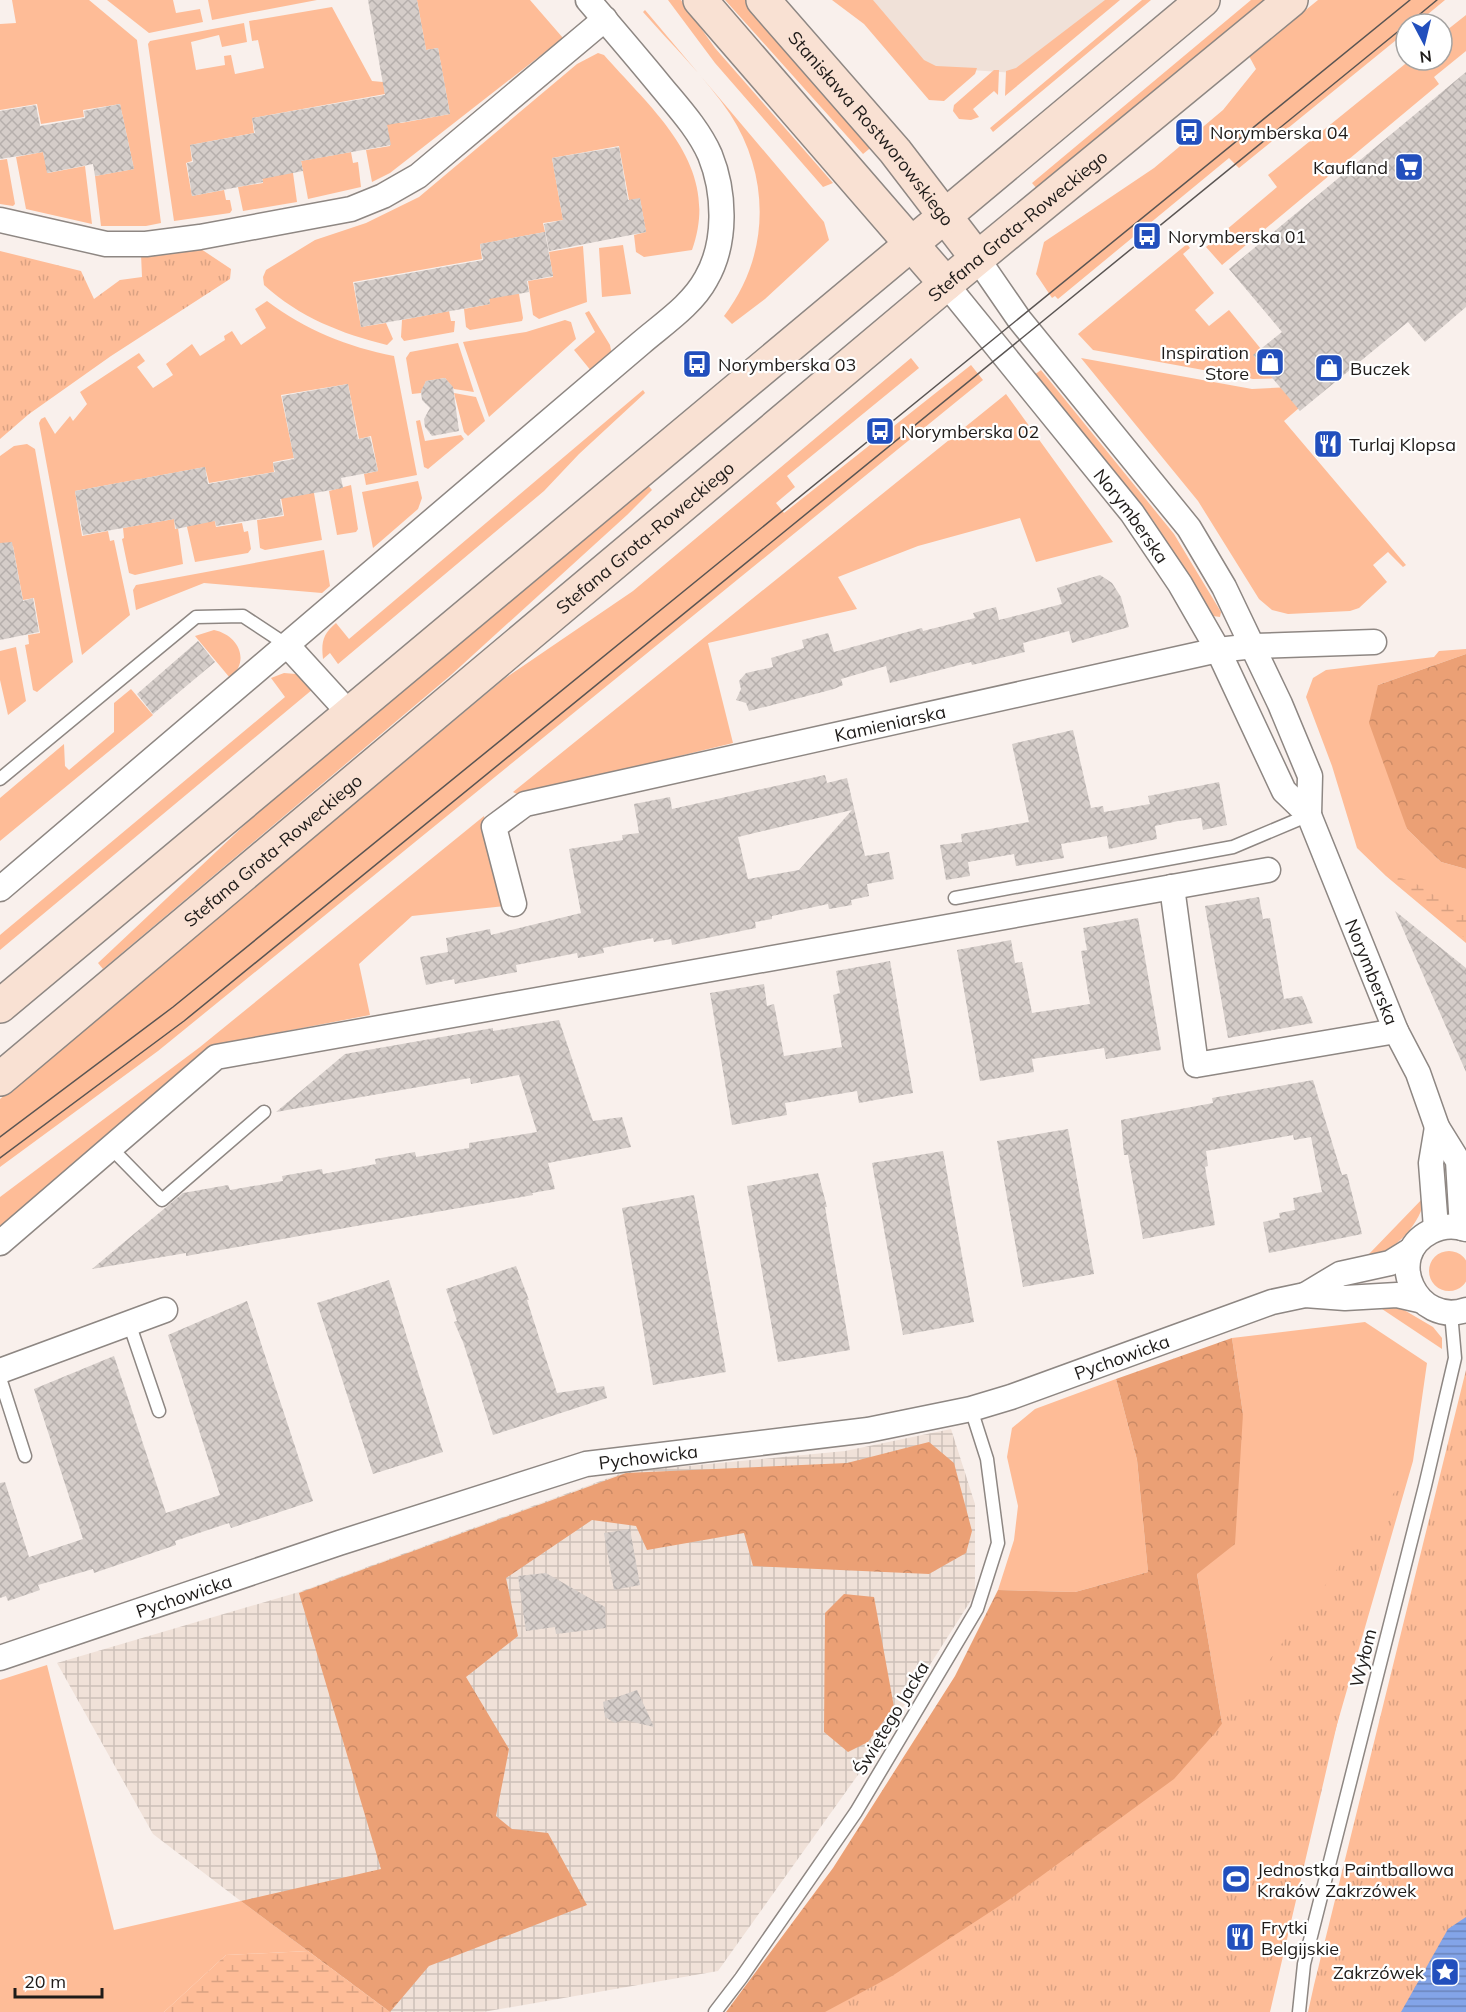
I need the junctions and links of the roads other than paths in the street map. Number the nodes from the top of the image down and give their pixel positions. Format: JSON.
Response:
{"nodes":[{"id":1,"x":588,"y":0,"type":"edge"},
{"id":2,"x":700,"y":0,"type":"edge"},
{"id":3,"x":764,"y":0,"type":"edge"},
{"id":4,"x":1203,"y":0,"type":"edge"},
{"id":5,"x":1291,"y":0,"type":"edge"},
{"id":6,"x":604,"y":19,"type":"junction"},
{"id":7,"x":946,"y":216,"type":"junction"},
{"id":8,"x":0,"y":220,"type":"edge"},
{"id":9,"x":913,"y":243,"type":"junction"},
{"id":10,"x":977,"y":258,"type":"junction"},
{"id":11,"x":946,"y":284,"type":"junction"},
{"id":12,"x":1374,"y":642,"type":"dead end"},
{"id":13,"x":287,"y":645,"type":"junction"},
{"id":14,"x":1254,"y":646,"type":"junction"},
{"id":15,"x":1218,"y":650,"type":"junction"},
{"id":16,"x":350,"y":714,"type":"junction"},
{"id":17,"x":0,"y":779,"type":"edge"},
{"id":18,"x":1309,"y":815,"type":"junction"},
{"id":19,"x":1268,"y":870,"type":"dead end"},
{"id":20,"x":1172,"y":887,"type":"junction"},
{"id":21,"x":0,"y":889,"type":"edge"},
{"id":22,"x":955,"y":898,"type":"dead end"},
{"id":23,"x":514,"y":904,"type":"dead end"},
{"id":24,"x":0,"y":1006,"type":"edge"},
{"id":25,"x":1396,"y":1031,"type":"junction"},
{"id":26,"x":0,"y":1078,"type":"edge"},
{"id":27,"x":264,"y":1112,"type":"dead end"},
{"id":28,"x":1437,"y":1127,"type":"junction"},
{"id":29,"x":111,"y":1148,"type":"junction"},
{"id":30,"x":1436,"y":1228,"type":"junction"},
{"id":31,"x":1464,"y":1228,"type":"edge"},
{"id":32,"x":0,"y":1243,"type":"edge"},
{"id":33,"x":1412,"y":1250,"type":"junction"},
{"id":34,"x":1305,"y":1295,"type":"junction"},
{"id":35,"x":1419,"y":1300,"type":"junction"},
{"id":36,"x":165,"y":1310,"type":"dead end"},
{"id":37,"x":1458,"y":1311,"type":"edge"},
{"id":38,"x":129,"y":1323,"type":"junction"},
{"id":39,"x":0,"y":1371,"type":"edge"},
{"id":40,"x":0,"y":1378,"type":"edge"},
{"id":41,"x":971,"y":1409,"type":"junction"},
{"id":42,"x":159,"y":1411,"type":"dead end"},
{"id":43,"x":26,"y":1456,"type":"dead end"},
{"id":44,"x":0,"y":1658,"type":"edge"},
{"id":45,"x":715,"y":2012,"type":"edge"},
{"id":46,"x":1299,"y":2012,"type":"edge"}],
"edges":[{"from":1,"to":6,"type":"street"},
{"from":2,"to":9,"type":"main road"},
{"from":3,"to":7,"type":"main road","name":"Stanisława Rostworowskiego"},
{"from":4,"to":7,"type":"main road"},
{"from":5,"to":10,"type":"main road","name":"Stefana Grota-Roweckiego"},
{"from":6,"to":8,"type":"street"},
{"from":6,"to":13,"type":"street"},
{"from":7,"to":9,"type":"main road"},
{"from":7,"to":10,"type":"main road","name":"Stanisława Rostworowskiego"},
{"from":9,"to":11,"type":"main road","name":"Norymberska"},
{"from":9,"to":16,"type":"main road"},
{"from":10,"to":11,"type":"main road","name":"Stefana Grota-Roweckiego"},
{"from":10,"to":14,"type":"street","name":"Norymberska"},
{"from":11,"to":15,"type":"street","name":"Norymberska"},
{"from":11,"to":26,"type":"main road","name":"Stefana Grota-Roweckiego"},
{"from":12,"to":14,"type":"street","name":"Kamieniarska"},
{"from":13,"to":16,"type":"street"},
{"from":13,"to":17,"type":"lane"},
{"from":13,"to":21,"type":"street"},
{"from":14,"to":15,"type":"street","name":"Kamieniarska"},
{"from":14,"to":18,"type":"street","name":"Norymberska"},
{"from":15,"to":18,"type":"street","name":"Norymberska"},
{"from":15,"to":23,"type":"street","name":"Kamieniarska"},
{"from":16,"to":24,"type":"main road"},
{"from":18,"to":22,"type":"lane"},
{"from":18,"to":25,"type":"street","name":"Norymberska"},
{"from":19,"to":20,"type":"street"},
{"from":20,"to":25,"type":"street"},
{"from":20,"to":29,"type":"street"},
{"from":25,"to":28,"type":"street","name":"Norymberska"},
{"from":27,"to":29,"type":"lane"},
{"from":28,"to":30,"type":"street","name":"Norymberska"},
{"from":28,"to":31,"type":"street","name":"Norymberska"},
{"from":29,"to":32,"type":"street"},
{"from":30,"to":31,"type":"street"},
{"from":30,"to":33,"type":"street","name":"Pychowicka"},
{"from":33,"to":34,"type":"street","name":"Pychowicka"},
{"from":33,"to":35,"type":"street"},
{"from":34,"to":35,"type":"street","name":"Pychowicka"},
{"from":34,"to":41,"type":"street","name":"Pychowicka"},
{"from":35,"to":37,"type":"street","name":"Pychowicka"},
{"from":36,"to":38,"type":"street"},
{"from":37,"to":46,"type":"lane","name":"Wyłom"},
{"from":38,"to":39,"type":"street"},
{"from":38,"to":42,"type":"lane"},
{"from":40,"to":43,"type":"lane"},
{"from":41,"to":44,"type":"street","name":"Pychowicka"},
{"from":41,"to":45,"type":"lane","name":"Świętego Jacka"}]}
